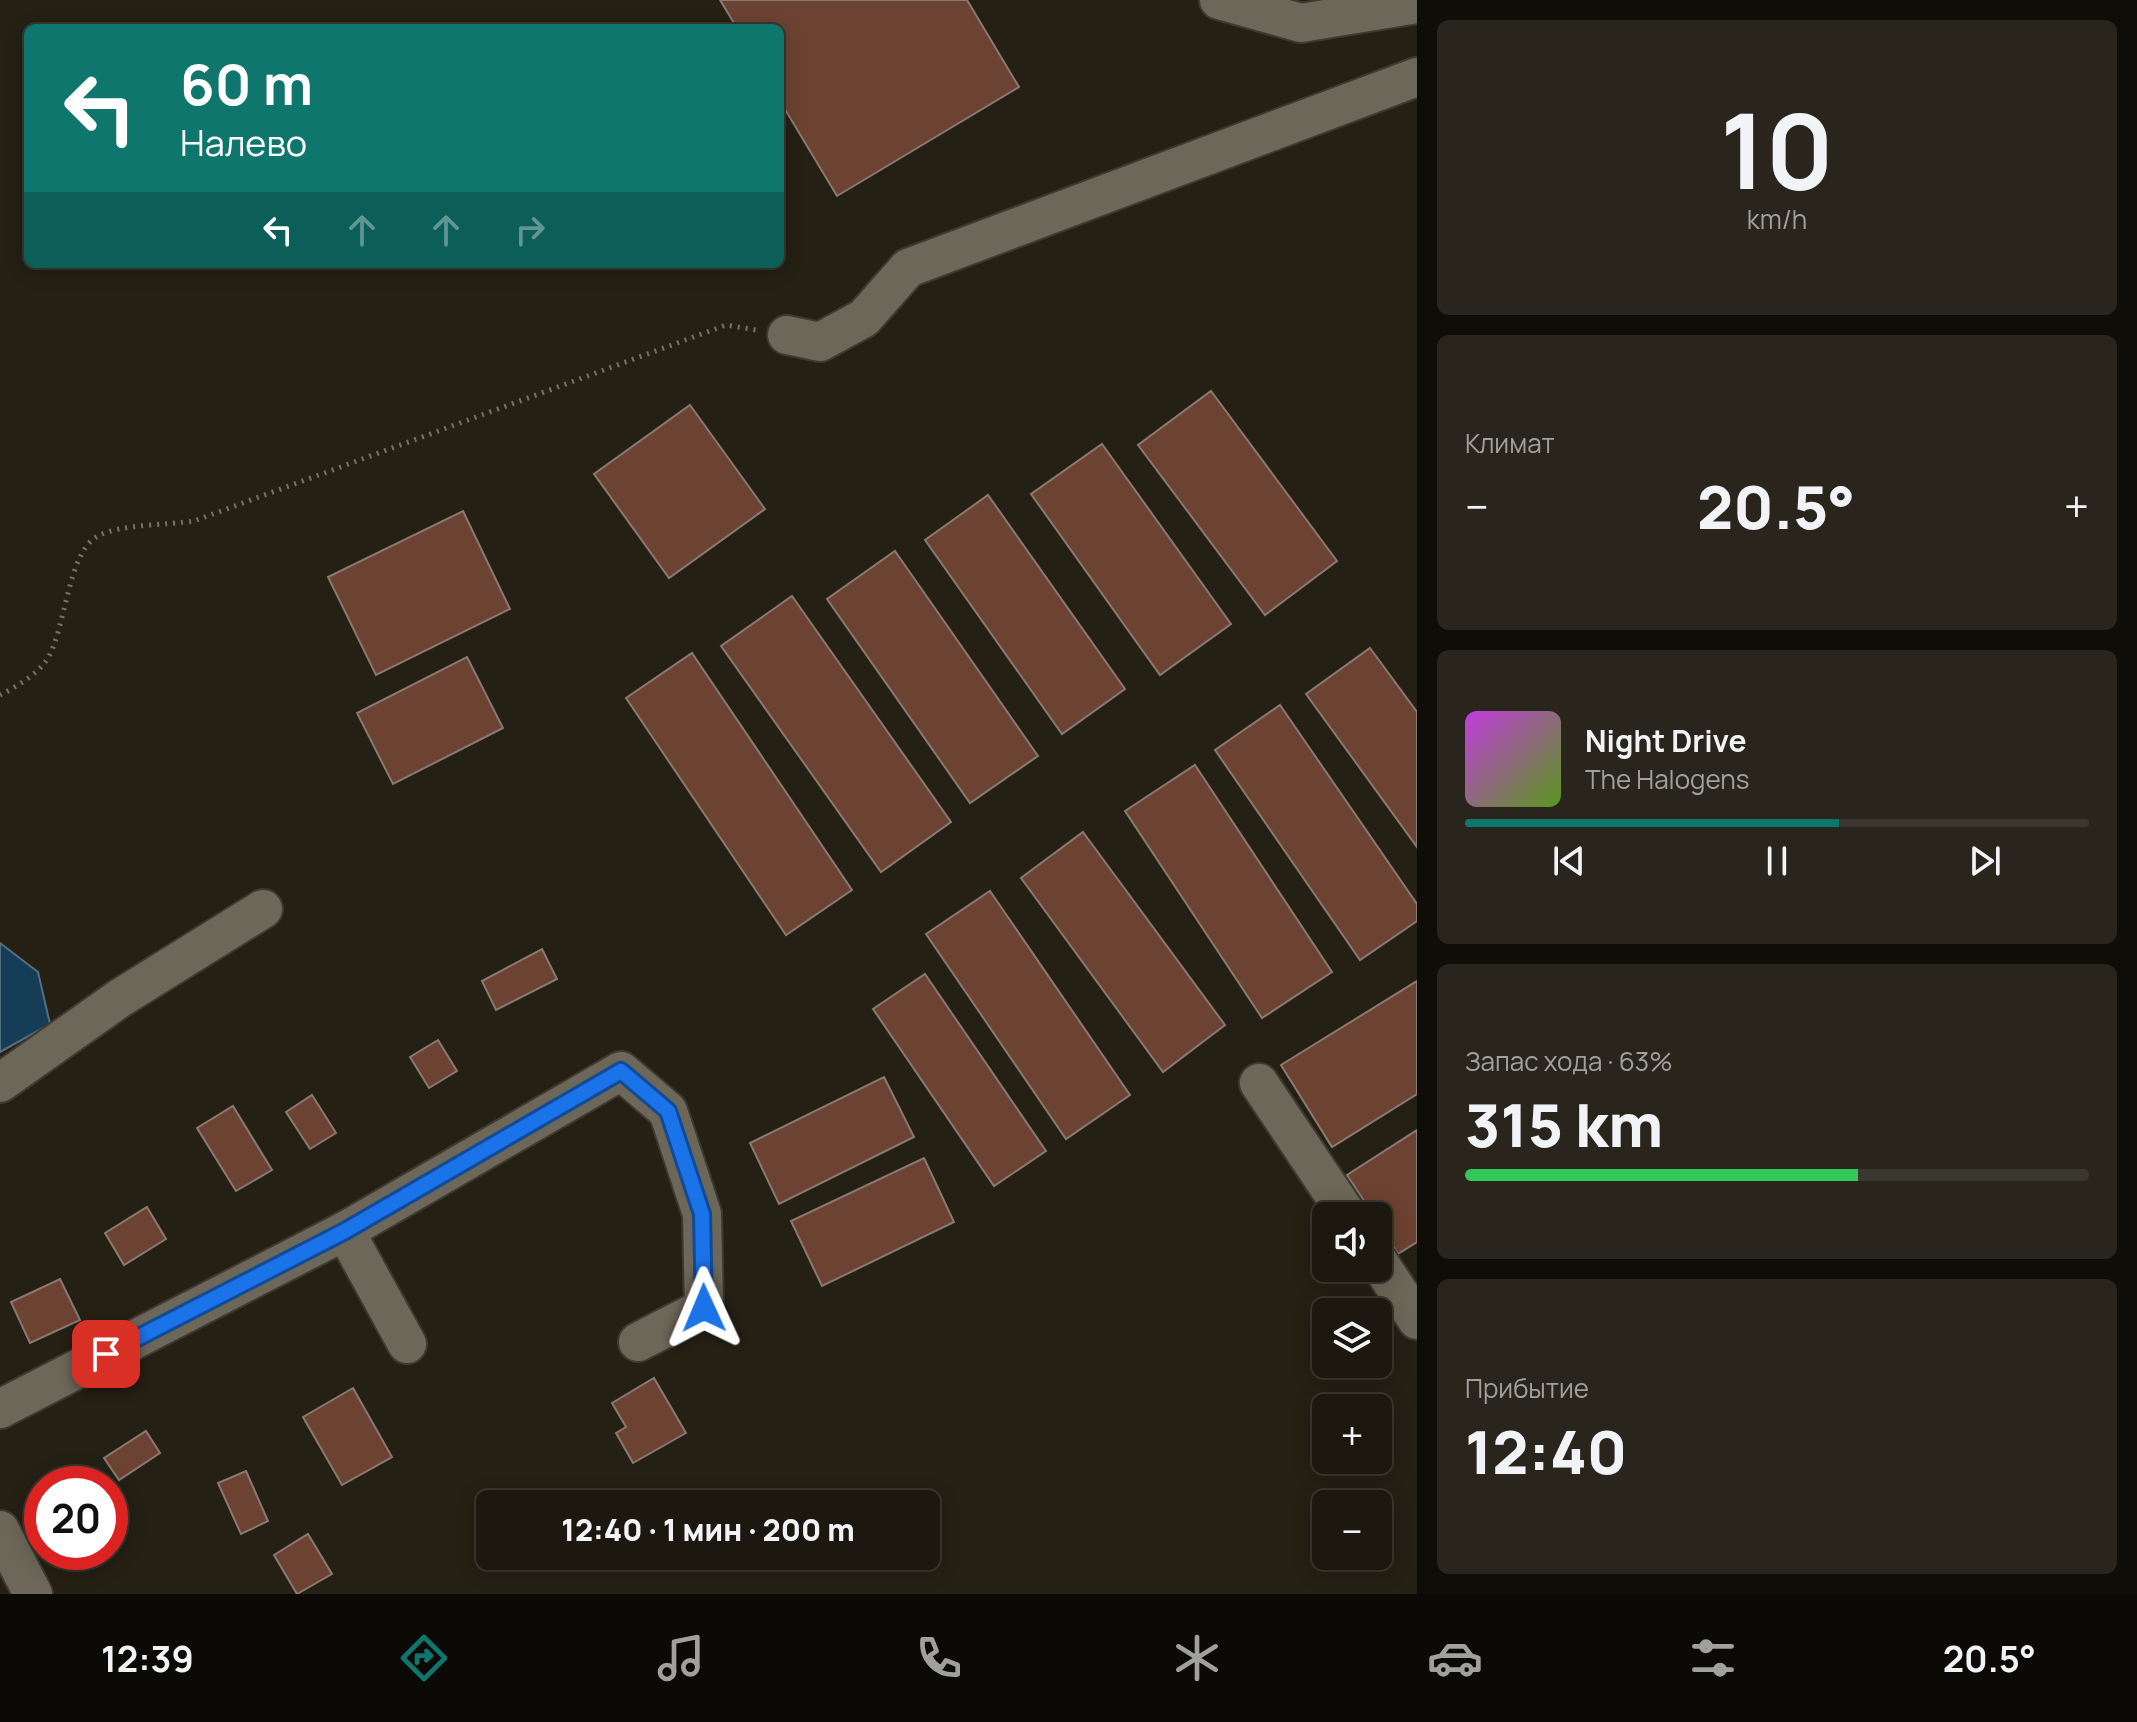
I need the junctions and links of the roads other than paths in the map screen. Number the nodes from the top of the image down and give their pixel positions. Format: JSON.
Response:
{"nodes":[{"id":1,"x":1219,"y":0,"type":"edge"},
{"id":2,"x":1417,"y":4,"type":"edge"},
{"id":3,"x":1417,"y":77,"type":"edge"},
{"id":4,"x":787,"y":335,"type":"road end"},
{"id":5,"x":263,"y":909,"type":"dead end"},
{"id":6,"x":0,"y":1083,"type":"edge"},
{"id":7,"x":1259,"y":1083,"type":"dead end"},
{"id":8,"x":1339,"y":1202,"type":"edge"},
{"id":9,"x":345,"y":1231,"type":"junction"},
{"id":10,"x":1392,"y":1282,"type":"edge"},
{"id":11,"x":1417,"y":1320,"type":"edge"},
{"id":12,"x":638,"y":1342,"type":"dead end"},
{"id":13,"x":407,"y":1344,"type":"dead end"},
{"id":14,"x":0,"y":1409,"type":"edge"},
{"id":15,"x":0,"y":1530,"type":"edge"},
{"id":16,"x":33,"y":1594,"type":"edge"}],
"edges":[{"from":1,"to":2,"type":"street"},
{"from":3,"to":4,"type":"street"},
{"from":5,"to":6,"type":"street"},
{"from":7,"to":8,"type":"street"},
{"from":9,"to":12,"type":"street"},
{"from":9,"to":13,"type":"street"},
{"from":9,"to":14,"type":"street"},
{"from":10,"to":11,"type":"street"},
{"from":15,"to":16,"type":"street"}]}
